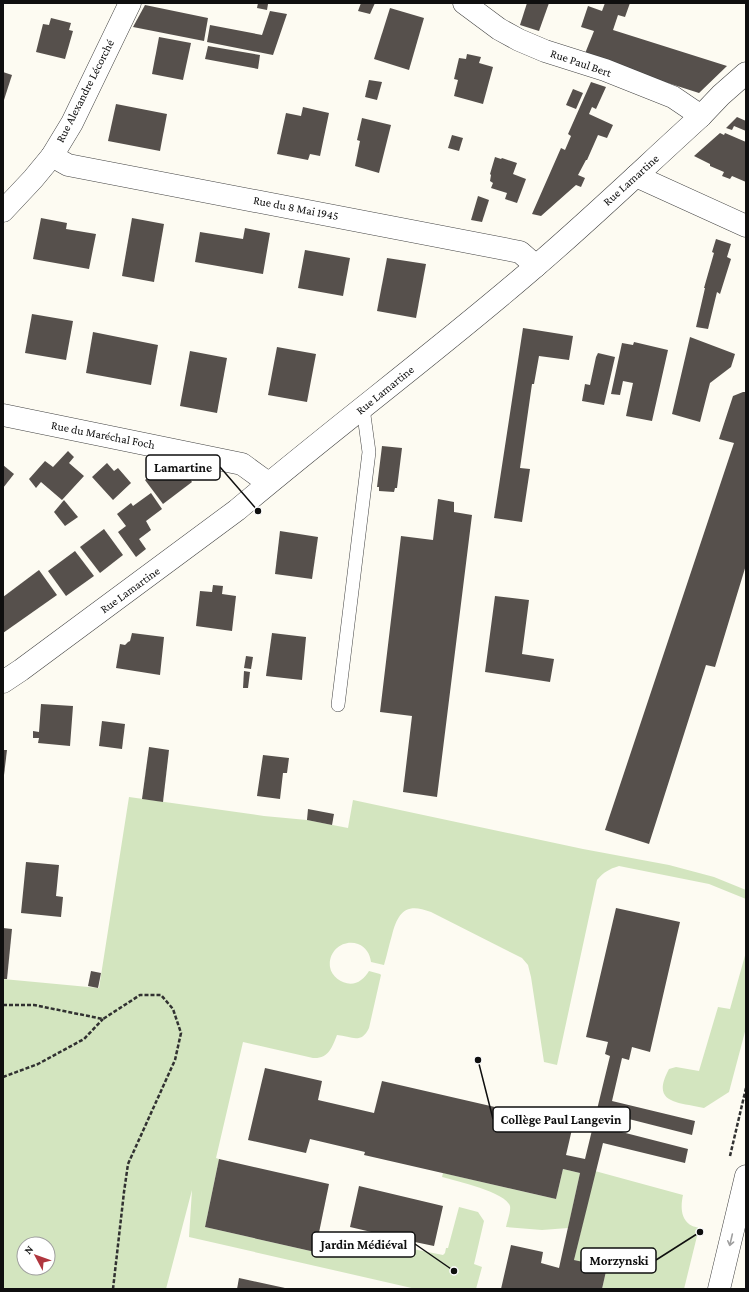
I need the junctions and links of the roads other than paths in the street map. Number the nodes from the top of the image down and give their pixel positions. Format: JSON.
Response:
{"nodes":[{"id":1,"x":130,"y":3,"type":"edge"},
{"id":2,"x":464,"y":3,"type":"edge"},
{"id":3,"x":746,"y":73,"type":"edge"},
{"id":4,"x":701,"y":116,"type":"junction"},
{"id":5,"x":52,"y":156,"type":"junction"},
{"id":6,"x":636,"y":176,"type":"junction"},
{"id":7,"x":3,"y":211,"type":"edge"},
{"id":8,"x":746,"y":226,"type":"edge"},
{"id":9,"x":536,"y":266,"type":"junction"},
{"id":10,"x":363,"y":408,"type":"junction"},
{"id":11,"x":3,"y":415,"type":"edge"},
{"id":12,"x":268,"y":483,"type":"junction"},
{"id":13,"x":3,"y":682,"type":"edge"},
{"id":14,"x":338,"y":705,"type":"dead end"},
{"id":15,"x":746,"y":1176,"type":"edge"},
{"id":16,"x":719,"y":1289,"type":"edge"}],
"edges":[{"from":1,"to":5,"type":"street","name":"Rue Alexandre Lécorché"},
{"from":2,"to":4,"type":"street","name":"Rue Paul Bert"},
{"from":3,"to":4,"type":"street","name":"Rue Lamartine"},
{"from":4,"to":6,"type":"street","name":"Rue Lamartine"},
{"from":5,"to":7,"type":"street","name":"Rue Alexandre Lécorché"},
{"from":5,"to":9,"type":"street","name":"Rue du 8 Mai 1945"},
{"from":6,"to":8,"type":"street"},
{"from":6,"to":9,"type":"street","name":"Rue Lamartine"},
{"from":9,"to":10,"type":"street","name":"Rue Lamartine"},
{"from":10,"to":12,"type":"street","name":"Rue Lamartine"},
{"from":10,"to":14,"type":"lane"},
{"from":11,"to":12,"type":"street","name":"Rue du Maréchal Foch"},
{"from":12,"to":13,"type":"street","name":"Rue Lamartine"},
{"from":15,"to":16,"type":"street","one_way":true}]}
